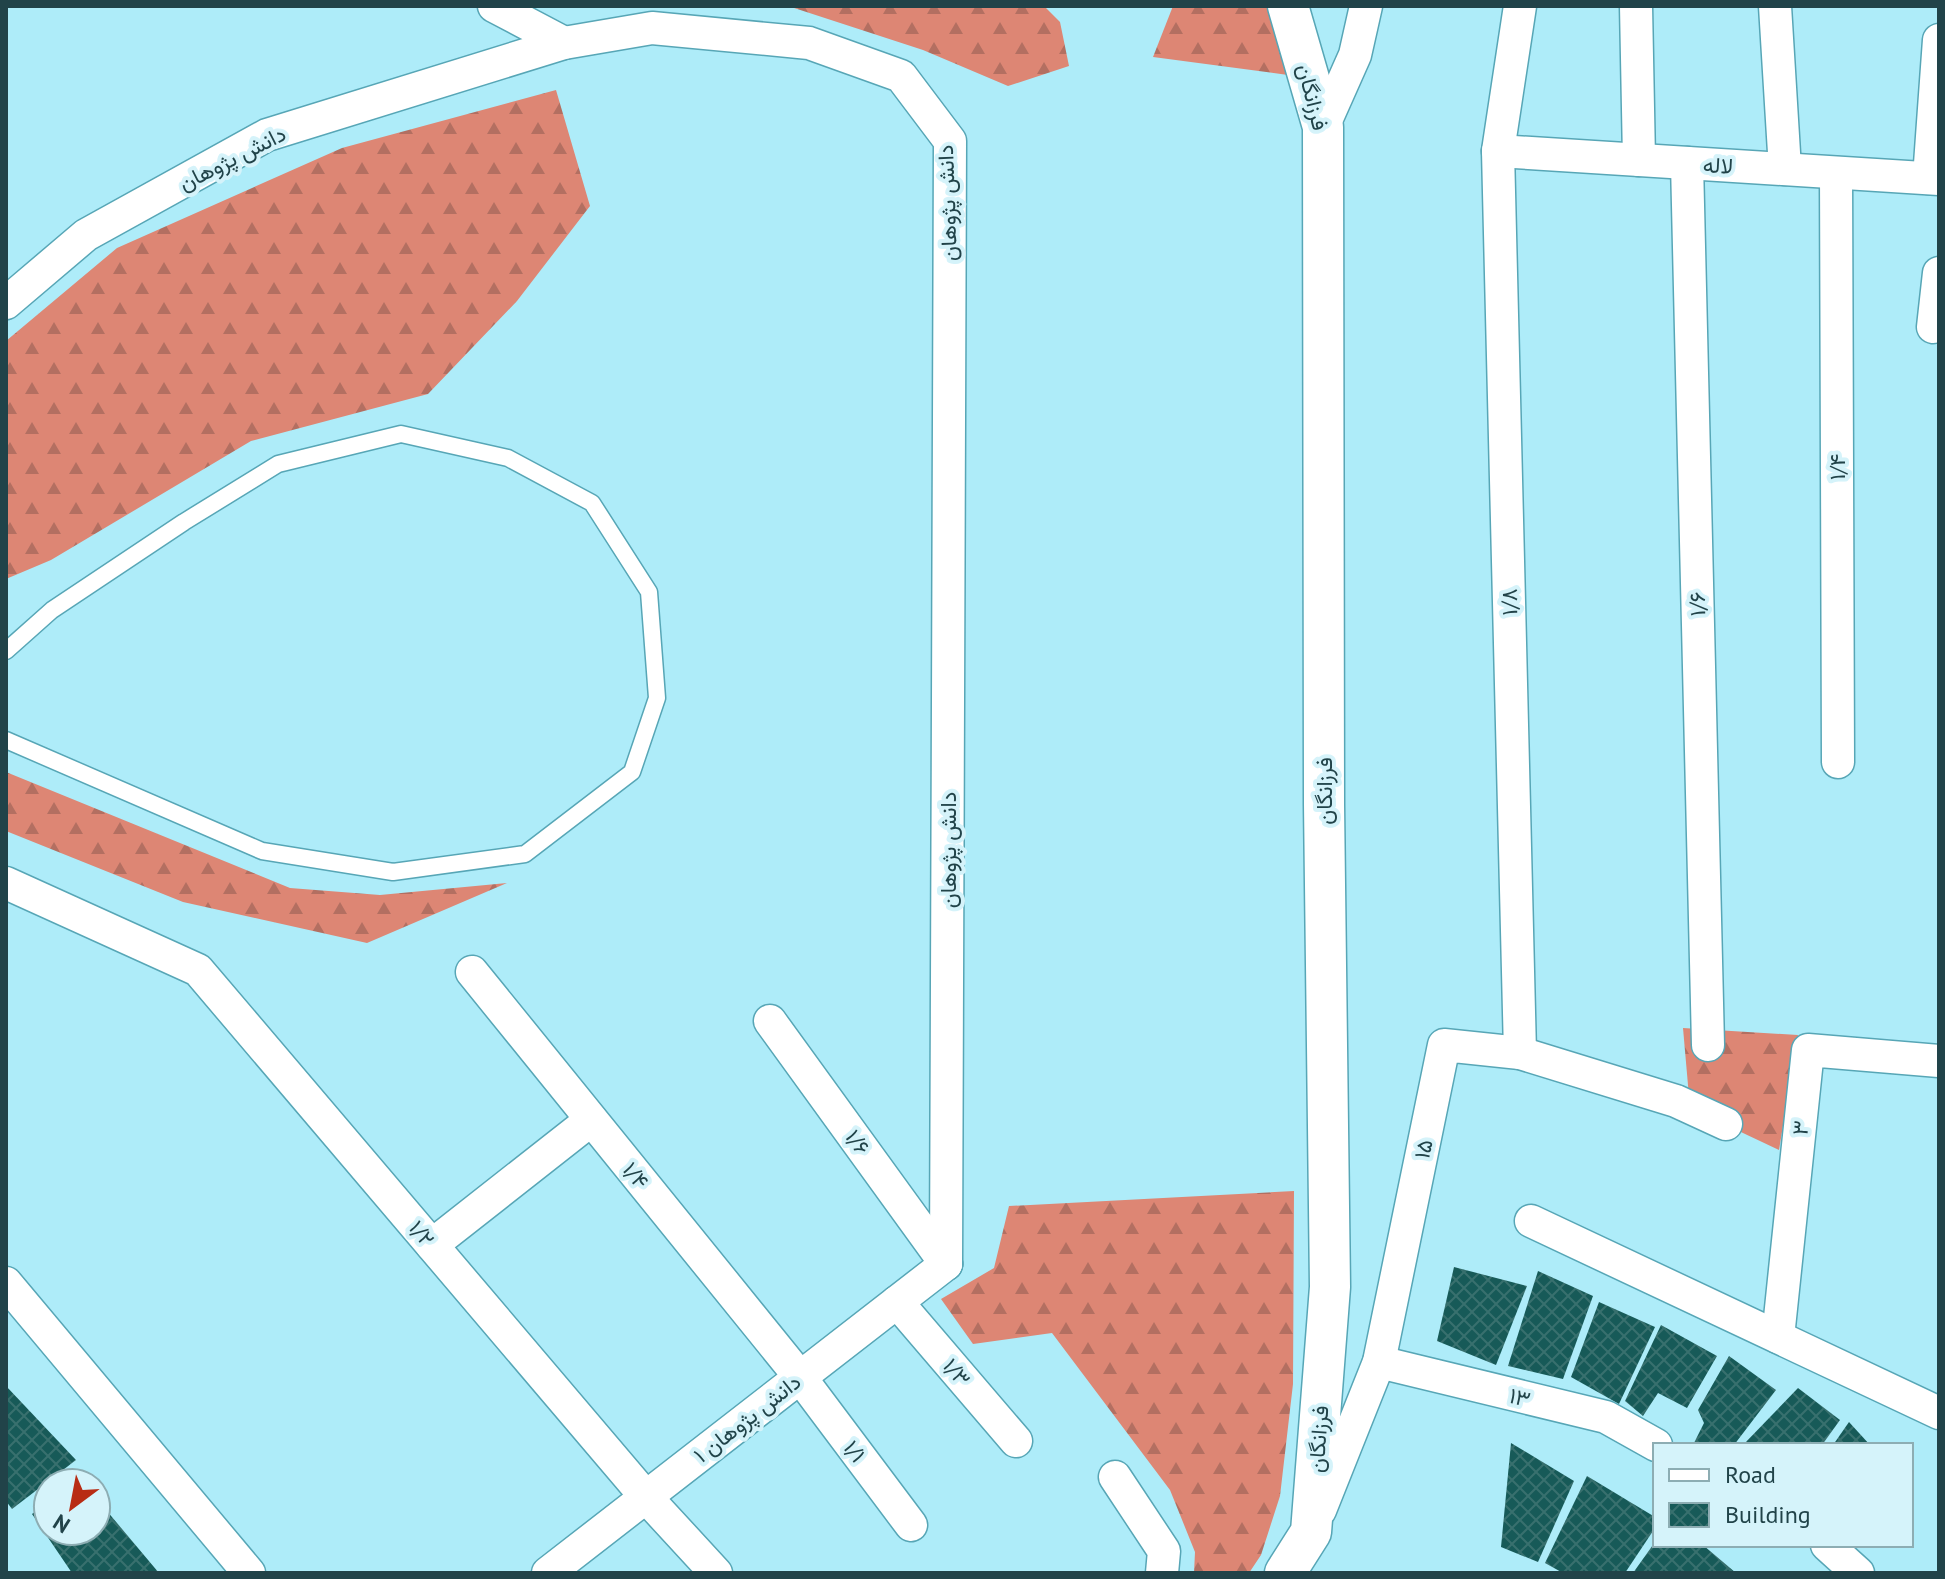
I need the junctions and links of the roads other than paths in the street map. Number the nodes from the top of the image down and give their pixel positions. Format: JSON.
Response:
{"nodes":[{"id":1,"x":494,"y":6,"type":"edge"},
{"id":2,"x":1288,"y":6,"type":"edge"},
{"id":3,"x":1366,"y":6,"type":"edge"},
{"id":4,"x":1520,"y":6,"type":"edge"},
{"id":5,"x":1636,"y":6,"type":"edge"},
{"id":6,"x":1775,"y":6,"type":"edge"},
{"id":7,"x":1939,"y":40,"type":"edge"},
{"id":8,"x":564,"y":43,"type":"junction"},
{"id":9,"x":1323,"y":127,"type":"junction"},
{"id":10,"x":1498,"y":151,"type":"junction"},
{"id":11,"x":1639,"y":160,"type":"junction"},
{"id":12,"x":1687,"y":163,"type":"junction"},
{"id":13,"x":1785,"y":169,"type":"junction"},
{"id":14,"x":1836,"y":173,"type":"junction"},
{"id":15,"x":1934,"y":179,"type":"edge"},
{"id":16,"x":1939,"y":273,"type":"edge"},
{"id":17,"x":6,"y":303,"type":"edge"},
{"id":18,"x":1933,"y":327,"type":"dead end"},
{"id":19,"x":6,"y":651,"type":"edge"},
{"id":20,"x":6,"y":740,"type":"edge"},
{"id":21,"x":1838,"y":762,"type":"dead end"},
{"id":22,"x":6,"y":883,"type":"edge"},
{"id":23,"x":472,"y":972,"type":"dead end"},
{"id":24,"x":770,"y":1021,"type":"dead end"},
{"id":25,"x":1708,"y":1045,"type":"dead end"},
{"id":26,"x":1520,"y":1053,"type":"junction"},
{"id":27,"x":1939,"y":1061,"type":"edge"},
{"id":28,"x":591,"y":1120,"type":"junction"},
{"id":29,"x":1726,"y":1124,"type":"dead end"},
{"id":30,"x":1531,"y":1221,"type":"dead end"},
{"id":31,"x":432,"y":1245,"type":"junction"},
{"id":32,"x":946,"y":1264,"type":"junction"},
{"id":33,"x":6,"y":1283,"type":"edge"},
{"id":34,"x":897,"y":1302,"type":"junction"},
{"id":35,"x":1778,"y":1337,"type":"junction"},
{"id":36,"x":1379,"y":1362,"type":"junction"},
{"id":37,"x":800,"y":1377,"type":"junction"},
{"id":38,"x":1939,"y":1413,"type":"edge"},
{"id":39,"x":1016,"y":1441,"type":"dead end"},
{"id":40,"x":1653,"y":1443,"type":"edge"},
{"id":41,"x":1115,"y":1477,"type":"dead end"},
{"id":42,"x":646,"y":1497,"type":"junction"},
{"id":43,"x":911,"y":1525,"type":"dead end"},
{"id":44,"x":1311,"y":1532,"type":"junction"},
{"id":45,"x":1829,"y":1547,"type":"edge"},
{"id":46,"x":249,"y":1573,"type":"edge"},
{"id":47,"x":548,"y":1573,"type":"edge"},
{"id":48,"x":716,"y":1573,"type":"edge"},
{"id":49,"x":1162,"y":1573,"type":"edge"},
{"id":50,"x":1285,"y":1573,"type":"edge"},
{"id":51,"x":1858,"y":1573,"type":"edge"}],
"edges":[{"from":1,"to":8,"type":"street"},
{"from":2,"to":9,"type":"street","name":"فرزانگان"},
{"from":3,"to":9,"type":"street"},
{"from":4,"to":10,"type":"street","name":"۱/۸"},
{"from":5,"to":11,"type":"street"},
{"from":6,"to":13,"type":"street"},
{"from":7,"to":15,"type":"street"},
{"from":8,"to":17,"type":"street","name":"دانش پژوهان"},
{"from":8,"to":32,"type":"street","name":"دانش پژوهان"},
{"from":9,"to":44,"type":"street","name":"فرزانگان"},
{"from":10,"to":11,"type":"street","name":"لاله"},
{"from":10,"to":26,"type":"street","name":"۱/۸"},
{"from":11,"to":12,"type":"street","name":"لاله"},
{"from":12,"to":13,"type":"street","name":"لاله"},
{"from":12,"to":25,"type":"street","name":"۱/۶"},
{"from":13,"to":14,"type":"street","name":"لاله"},
{"from":14,"to":15,"type":"street","name":"لاله"},
{"from":14,"to":21,"type":"street","name":"۱/۴"},
{"from":16,"to":18,"type":"street"},
{"from":19,"to":20,"type":"lane"},
{"from":22,"to":31,"type":"street","name":"۱/۲"},
{"from":23,"to":28,"type":"street","name":"۱/۴"},
{"from":24,"to":32,"type":"street","name":"۱/۶"},
{"from":26,"to":29,"type":"street","name":"۱۵"},
{"from":26,"to":36,"type":"street","name":"۱۵"},
{"from":27,"to":35,"type":"street","name":"۳"},
{"from":28,"to":31,"type":"street"},
{"from":28,"to":37,"type":"street","name":"۱/۴"},
{"from":30,"to":35,"type":"street"},
{"from":31,"to":42,"type":"street","name":"۱/۲"},
{"from":32,"to":34,"type":"street","name":"دانش پژوهان ۱"},
{"from":33,"to":46,"type":"street"},
{"from":34,"to":37,"type":"street","name":"دانش پژوهان ۱"},
{"from":34,"to":39,"type":"street","name":"۱/۳"},
{"from":35,"to":38,"type":"street"},
{"from":36,"to":40,"type":"street","name":"۱۳"},
{"from":36,"to":44,"type":"street","name":"۱۵"},
{"from":37,"to":42,"type":"street","name":"دانش پژوهان ۱"},
{"from":37,"to":43,"type":"street","name":"۱/۱"},
{"from":41,"to":49,"type":"street"},
{"from":42,"to":47,"type":"street","name":"دانش پژوهان ۱"},
{"from":42,"to":48,"type":"street","name":"۱/۲"},
{"from":44,"to":50,"type":"street","name":"فرزانگان"},
{"from":45,"to":51,"type":"street"}]}
